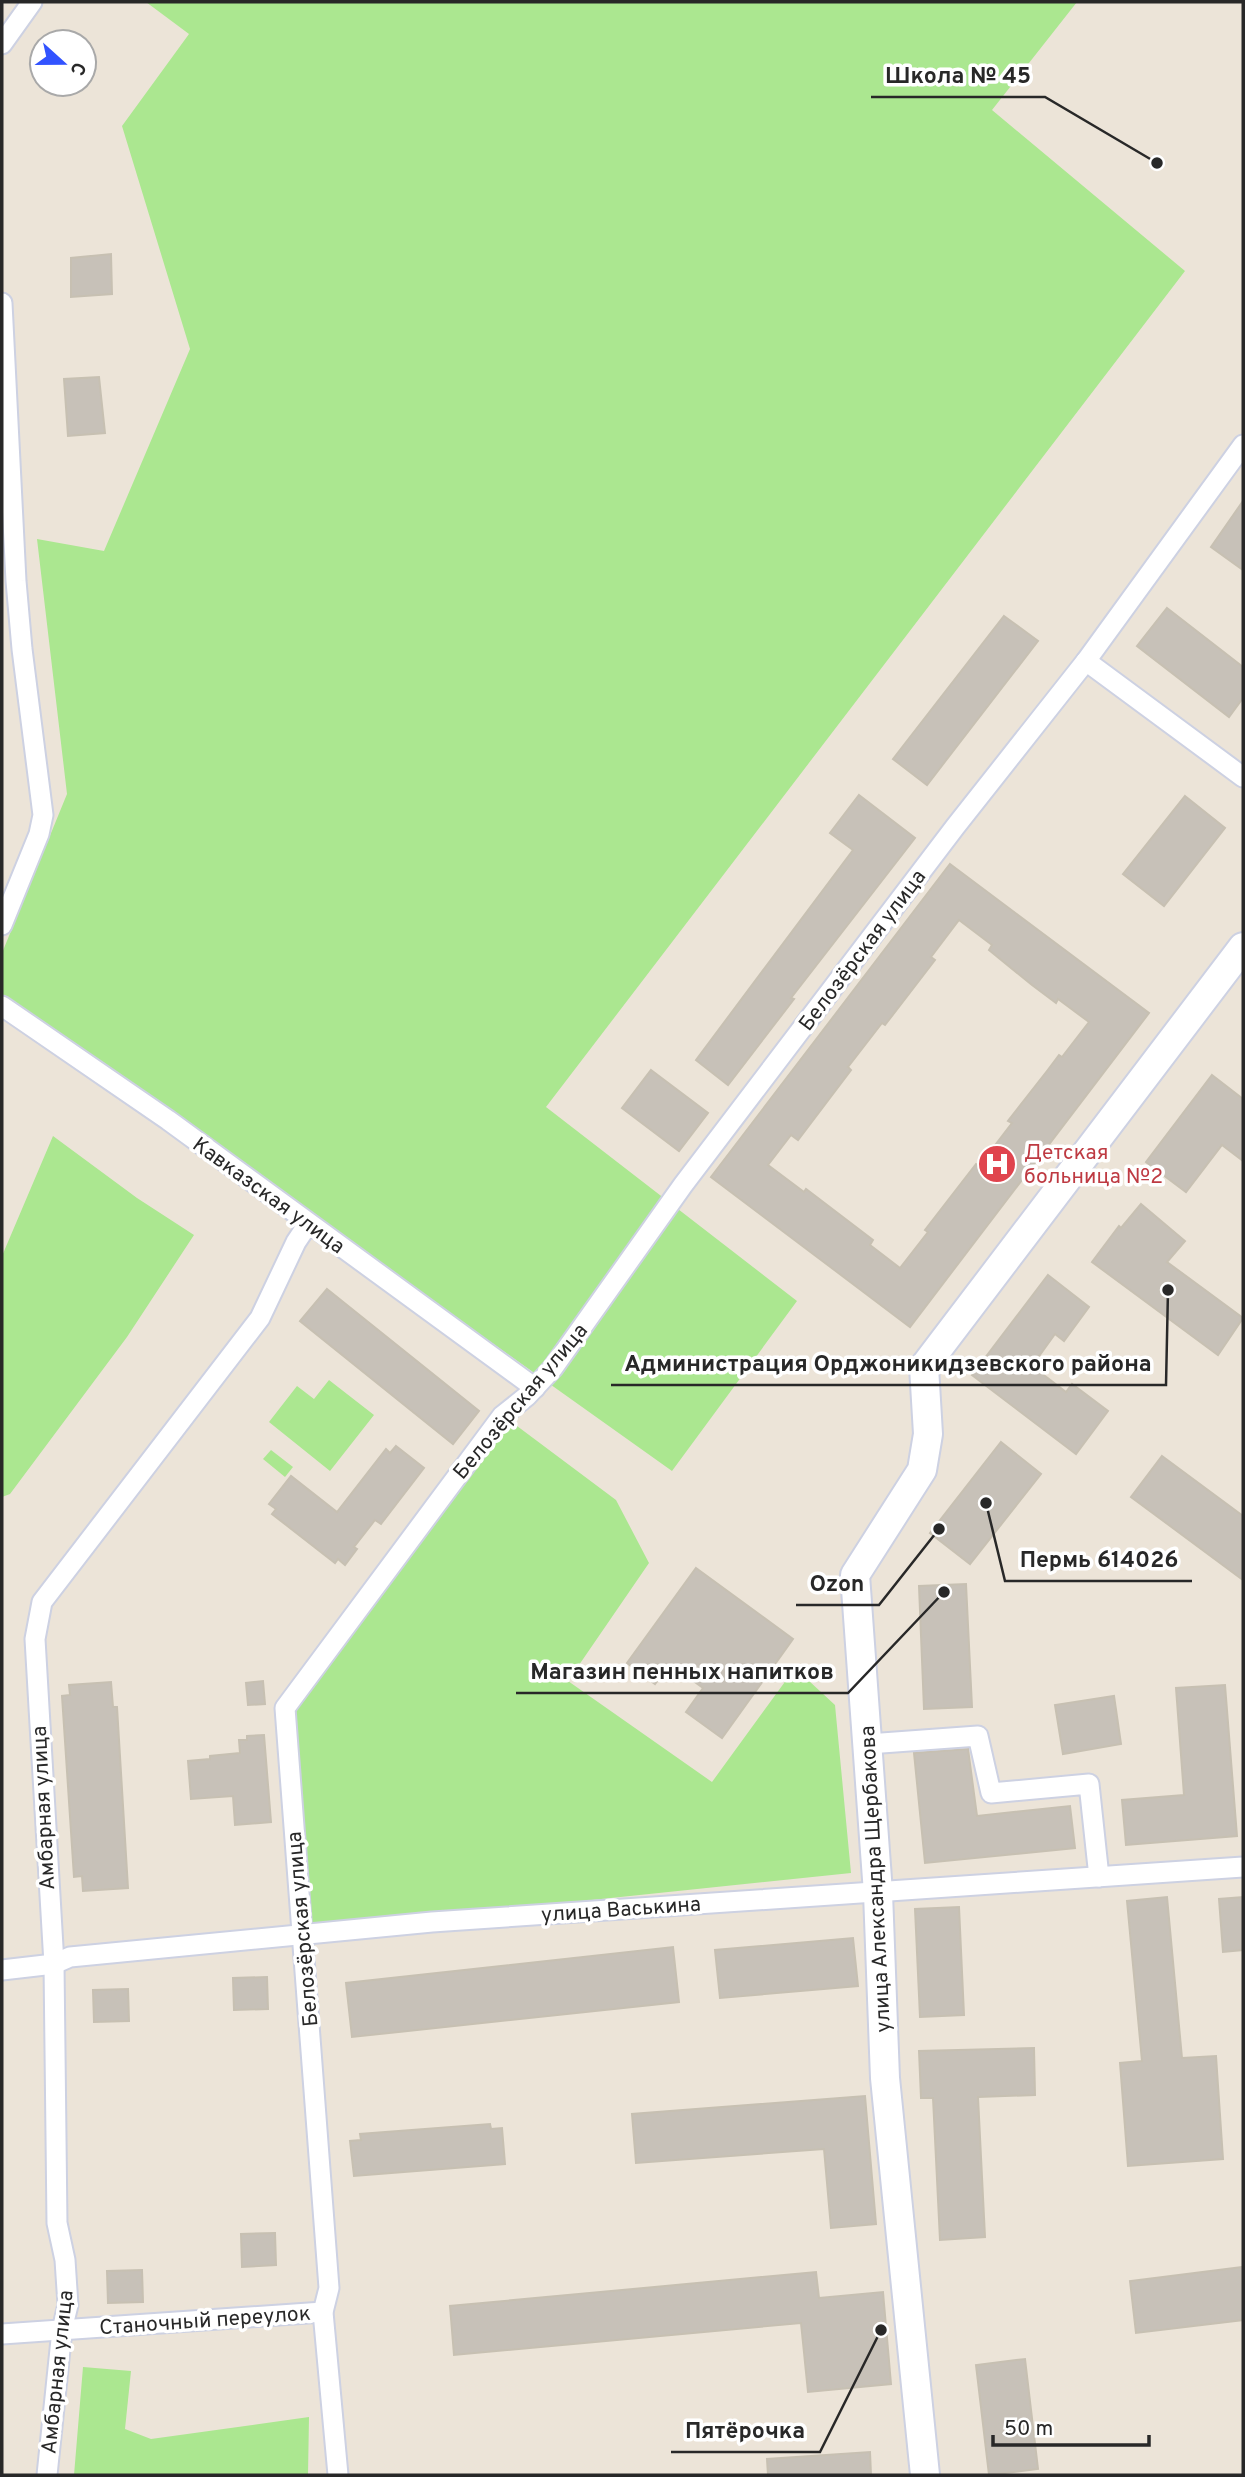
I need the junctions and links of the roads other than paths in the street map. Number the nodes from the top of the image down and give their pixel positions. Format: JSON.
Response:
{"nodes":[{"id":1,"x":32,"y":2,"type":"edge"},
{"id":2,"x":2,"y":44,"type":"edge"},
{"id":3,"x":2,"y":303,"type":"edge"},
{"id":4,"x":1243,"y":446,"type":"edge"},
{"id":5,"x":1086,"y":661,"type":"junction"},
{"id":6,"x":1243,"y":776,"type":"edge"},
{"id":7,"x":2,"y":925,"type":"edge"},
{"id":8,"x":1243,"y":947,"type":"edge"},
{"id":9,"x":2,"y":1006,"type":"edge"},
{"id":10,"x":308,"y":1224,"type":"junction"},
{"id":11,"x":535,"y":1388,"type":"junction"},
{"id":12,"x":868,"y":1744,"type":"junction"},
{"id":13,"x":1243,"y":1867,"type":"edge"},
{"id":14,"x":1099,"y":1877,"type":"junction"},
{"id":15,"x":878,"y":1893,"type":"junction"},
{"id":16,"x":302,"y":1935,"type":"junction"},
{"id":17,"x":54,"y":1964,"type":"junction"},
{"id":18,"x":2,"y":1970,"type":"edge"},
{"id":19,"x":323,"y":2312,"type":"junction"},
{"id":20,"x":62,"y":2330,"type":"junction"},
{"id":21,"x":2,"y":2334,"type":"edge"},
{"id":22,"x":47,"y":2475,"type":"edge"},
{"id":23,"x":338,"y":2475,"type":"edge"},
{"id":24,"x":925,"y":2475,"type":"edge"}],
"edges":[{"from":1,"to":2,"type":"street"},
{"from":3,"to":7,"type":"street"},
{"from":4,"to":5,"type":"street","name":"Белозёрская улица"},
{"from":5,"to":6,"type":"street"},
{"from":5,"to":11,"type":"street","name":"Белозёрская улица"},
{"from":8,"to":12,"type":"street","name":"улица Александра Щербакова"},
{"from":9,"to":10,"type":"street","name":"Кавказская улица"},
{"from":10,"to":11,"type":"street","name":"Кавказская улица"},
{"from":10,"to":17,"type":"street","name":"Амбарная улица"},
{"from":11,"to":16,"type":"street","name":"Белозёрская улица"},
{"from":12,"to":14,"type":"street"},
{"from":12,"to":15,"type":"street","name":"улица Александра Щербакова"},
{"from":13,"to":14,"type":"street","name":"улица Васькина"},
{"from":14,"to":15,"type":"street","name":"улица Васькина"},
{"from":15,"to":16,"type":"street","name":"улица Васькина"},
{"from":15,"to":24,"type":"street","name":"улица Александра Щербакова"},
{"from":16,"to":17,"type":"street","name":"улица Васькина"},
{"from":16,"to":19,"type":"street","name":"Белозёрская улица"},
{"from":17,"to":18,"type":"street","name":"улица Васькина"},
{"from":17,"to":20,"type":"street","name":"Амбарная улица"},
{"from":19,"to":20,"type":"street","name":"Станочный переулок"},
{"from":19,"to":23,"type":"street","name":"Белозёрская улица"},
{"from":20,"to":21,"type":"street","name":"Станочный переулок"},
{"from":20,"to":22,"type":"street","name":"Амбарная улица"}]}
